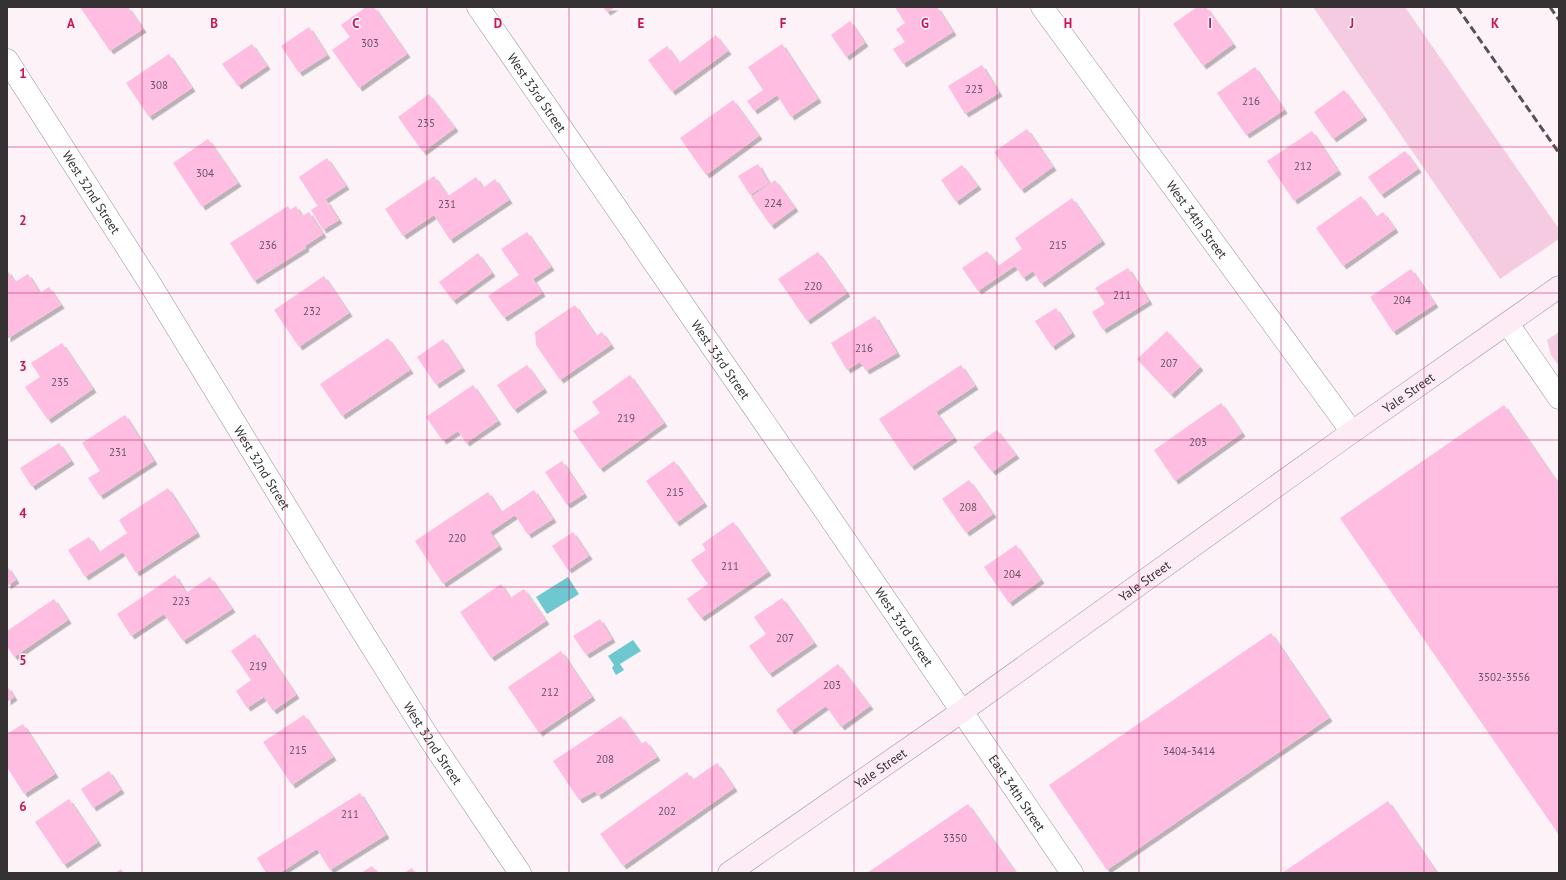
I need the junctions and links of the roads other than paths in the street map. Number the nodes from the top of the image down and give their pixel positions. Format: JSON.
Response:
{"nodes":[{"id":1,"x":478,"y":7,"type":"edge"},
{"id":2,"x":1042,"y":7,"type":"edge"},
{"id":3,"x":7,"y":60,"type":"edge"},
{"id":4,"x":1559,"y":287,"type":"edge"},
{"id":5,"x":1508,"y":324,"type":"junction"},
{"id":6,"x":1559,"y":398,"type":"edge"},
{"id":7,"x":1352,"y":432,"type":"junction"},
{"id":8,"x":962,"y":712,"type":"junction"},
{"id":9,"x":520,"y":873,"type":"edge"},
{"id":10,"x":729,"y":873,"type":"edge"},
{"id":11,"x":1072,"y":873,"type":"edge"}],
"edges":[{"from":1,"to":8,"type":"street","name":"West 33rd Street"},
{"from":2,"to":7,"type":"street","name":"West 34th Street"},
{"from":3,"to":9,"type":"street","name":"West 32nd Street"},
{"from":4,"to":5,"type":"main road","name":"Yale Street"},
{"from":5,"to":6,"type":"street"},
{"from":5,"to":7,"type":"main road","name":"Yale Street"},
{"from":7,"to":8,"type":"main road","name":"Yale Street"},
{"from":8,"to":10,"type":"main road","name":"Yale Street"},
{"from":8,"to":11,"type":"street","name":"East 34th Street"}]}
